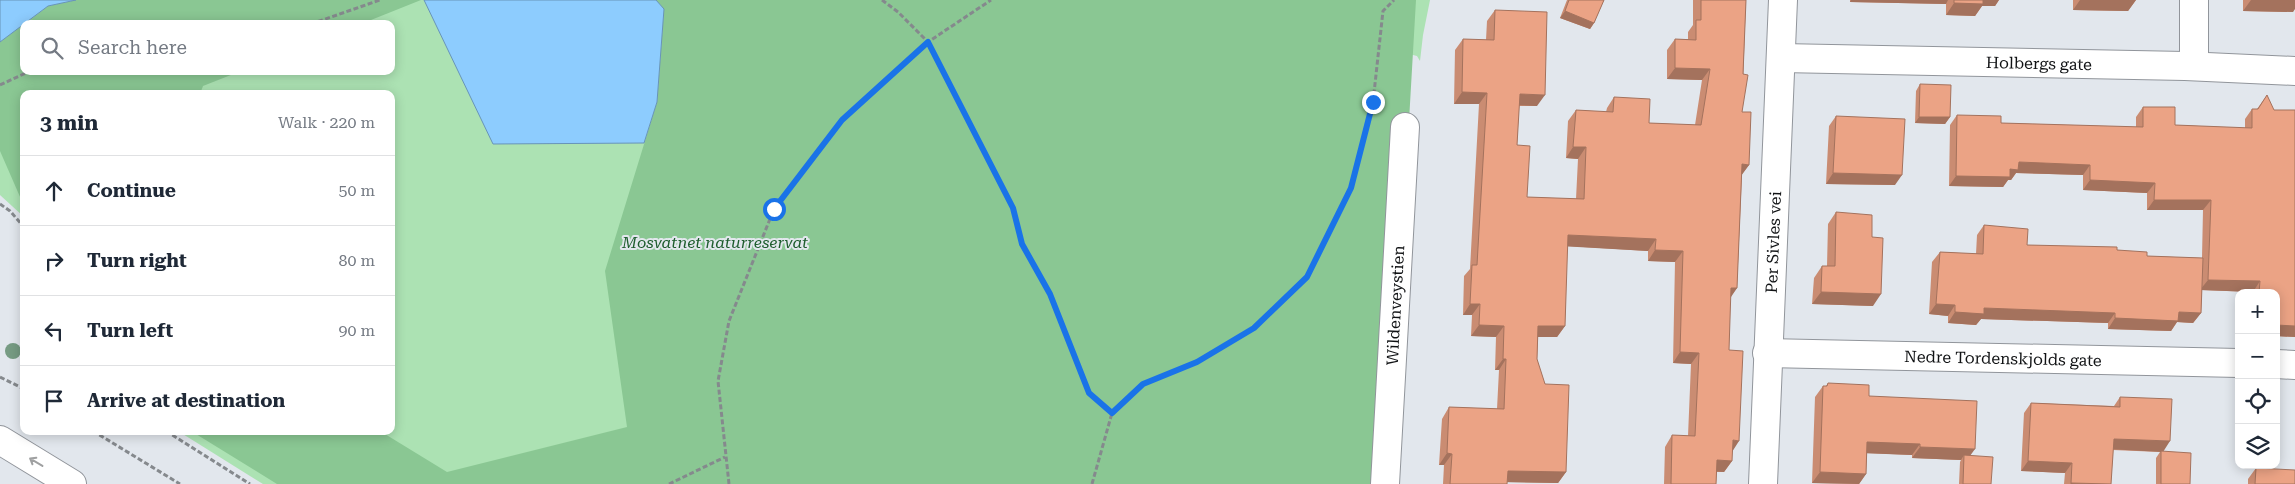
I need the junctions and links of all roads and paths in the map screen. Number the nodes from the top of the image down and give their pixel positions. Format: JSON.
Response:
{"nodes":[{"id":1,"x":380,"y":0,"type":"edge"},
{"id":2,"x":882,"y":0,"type":"edge"},
{"id":3,"x":991,"y":0,"type":"edge"},
{"id":4,"x":1394,"y":0,"type":"edge"},
{"id":5,"x":1783,"y":0,"type":"edge"},
{"id":6,"x":2194,"y":0,"type":"edge"},
{"id":7,"x":322,"y":20,"type":"edge"},
{"id":8,"x":928,"y":42,"type":"junction"},
{"id":9,"x":1782,"y":58,"type":"junction"},
{"id":10,"x":2194,"y":66,"type":"junction"},
{"id":11,"x":2295,"y":70,"type":"edge"},
{"id":12,"x":21,"y":75,"type":"edge"},
{"id":13,"x":0,"y":85,"type":"edge"},
{"id":14,"x":1405,"y":127,"type":"dead end"},
{"id":15,"x":0,"y":204,"type":"edge"},
{"id":16,"x":20,"y":222,"type":"edge"},
{"id":17,"x":1767,"y":354,"type":"junction"},
{"id":18,"x":2235,"y":364,"type":"edge"},
{"id":19,"x":2280,"y":364,"type":"edge"},
{"id":20,"x":2295,"y":365,"type":"edge"},
{"id":21,"x":0,"y":377,"type":"edge"},
{"id":22,"x":20,"y":387,"type":"edge"},
{"id":23,"x":1112,"y":413,"type":"junction"},
{"id":24,"x":100,"y":435,"type":"edge"},
{"id":25,"x":172,"y":435,"type":"edge"},
{"id":26,"x":0,"y":440,"type":"edge"},
{"id":27,"x":725,"y":457,"type":"junction"},
{"id":28,"x":72,"y":484,"type":"edge"},
{"id":29,"x":180,"y":484,"type":"edge"},
{"id":30,"x":250,"y":484,"type":"edge"},
{"id":31,"x":669,"y":484,"type":"edge"},
{"id":32,"x":729,"y":484,"type":"edge"},
{"id":33,"x":1092,"y":484,"type":"edge"},
{"id":34,"x":1385,"y":484,"type":"edge"},
{"id":35,"x":1763,"y":484,"type":"edge"}],
"edges":[{"from":1,"to":7,"type":"path"},
{"from":2,"to":8,"type":"path"},
{"from":3,"to":8,"type":"path"},
{"from":4,"to":23,"type":"path"},
{"from":5,"to":9,"type":"main road","name":"Per Sivles vei"},
{"from":6,"to":10,"type":"main road"},
{"from":8,"to":23,"type":"path"},
{"from":8,"to":27,"type":"path"},
{"from":9,"to":10,"type":"main road","name":"Holbergs gate"},
{"from":9,"to":17,"type":"main road","name":"Per Sivles vei"},
{"from":10,"to":11,"type":"main road","name":"Holbergs gate"},
{"from":12,"to":13,"type":"path"},
{"from":14,"to":34,"type":"main road","name":"Wildenveystien"},
{"from":15,"to":16,"type":"path"},
{"from":17,"to":18,"type":"main road","name":"Nedre Tordenskjolds gate"},
{"from":17,"to":35,"type":"main road","name":"Per Sivles vei"},
{"from":19,"to":20,"type":"main road"},
{"from":21,"to":22,"type":"path"},
{"from":23,"to":33,"type":"path"},
{"from":24,"to":29,"type":"path"},
{"from":25,"to":30,"type":"path"},
{"from":28,"to":26,"type":"main road","one_way":true},
{"from":27,"to":31,"type":"path"},
{"from":27,"to":32,"type":"path"}]}
